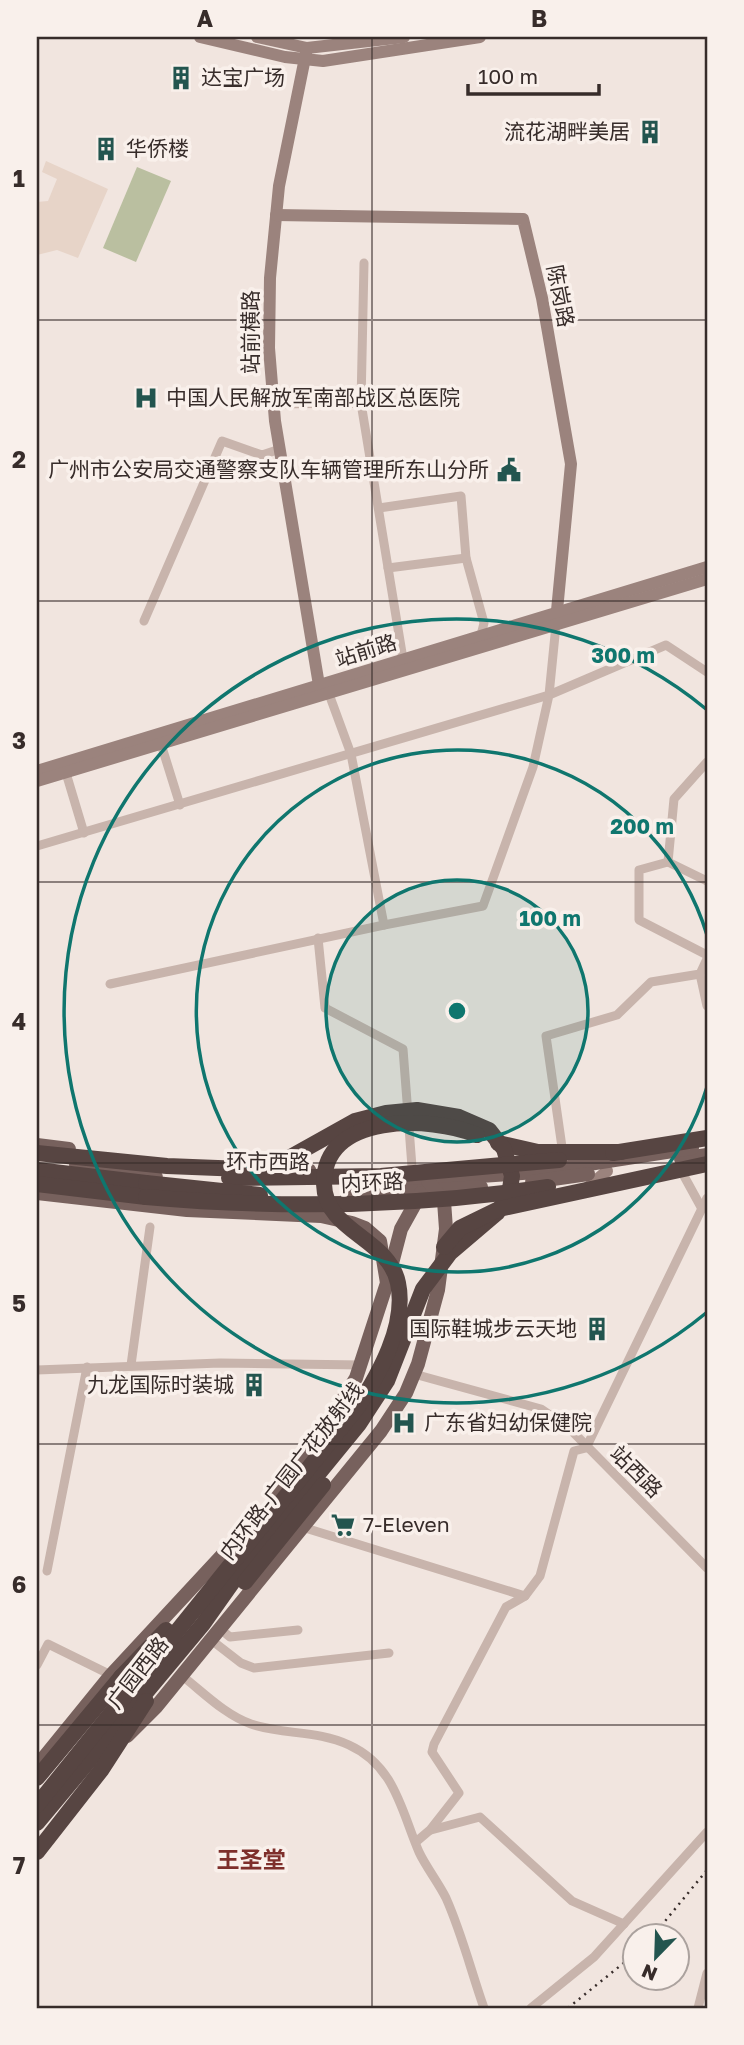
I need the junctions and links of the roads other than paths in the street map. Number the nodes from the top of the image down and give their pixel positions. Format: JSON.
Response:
{"nodes":[{"id":1,"x":200,"y":37,"type":"edge"},
{"id":2,"x":257,"y":37,"type":"edge"},
{"id":3,"x":404,"y":37,"type":"edge"},
{"id":4,"x":480,"y":37,"type":"edge"},
{"id":5,"x":305,"y":54,"type":"junction"},
{"id":6,"x":276,"y":215,"type":"junction"},
{"id":7,"x":364,"y":263,"type":"dead end"},
{"id":8,"x":273,"y":404,"type":"junction"},
{"id":9,"x":361,"y":404,"type":"junction"},
{"id":10,"x":280,"y":449,"type":"junction"},
{"id":11,"x":379,"y":508,"type":"junction"},
{"id":12,"x":466,"y":558,"type":"junction"},
{"id":13,"x":707,"y":567,"type":"edge"},
{"id":14,"x":388,"y":568,"type":"junction"},
{"id":15,"x":707,"y":579,"type":"edge"},
{"id":16,"x":556,"y":619,"type":"junction"},
{"id":17,"x":144,"y":621,"type":"dead end"},
{"id":18,"x":481,"y":642,"type":"junction"},
{"id":19,"x":403,"y":659,"type":"junction"},
{"id":20,"x":707,"y":672,"type":"edge"},
{"id":21,"x":324,"y":690,"type":"junction"},
{"id":22,"x":548,"y":695,"type":"junction"},
{"id":23,"x":161,"y":744,"type":"junction"},
{"id":24,"x":351,"y":754,"type":"junction"},
{"id":25,"x":707,"y":762,"type":"edge"},
{"id":26,"x":37,"y":771,"type":"edge"},
{"id":27,"x":66,"y":773,"type":"junction"},
{"id":28,"x":37,"y":781,"type":"edge"},
{"id":29,"x":180,"y":805,"type":"junction"},
{"id":30,"x":84,"y":833,"type":"junction"},
{"id":31,"x":37,"y":846,"type":"edge"},
{"id":32,"x":668,"y":862,"type":"junction"},
{"id":33,"x":707,"y":881,"type":"edge"},
{"id":34,"x":384,"y":925,"type":"junction"},
{"id":35,"x":318,"y":938,"type":"junction"},
{"id":36,"x":707,"y":957,"type":"edge"},
{"id":37,"x":700,"y":974,"type":"junction"},
{"id":38,"x":110,"y":984,"type":"dead end"},
{"id":39,"x":707,"y":1006,"type":"edge"},
{"id":40,"x":405,"y":1122,"type":"joint"},
{"id":41,"x":707,"y":1132,"type":"edge"},
{"id":42,"x":707,"y":1138,"type":"edge"},
{"id":43,"x":37,"y":1144,"type":"edge"},
{"id":44,"x":707,"y":1146,"type":"edge"},
{"id":45,"x":621,"y":1152,"type":"junction"},
{"id":46,"x":563,"y":1155,"type":"junction"},
{"id":47,"x":707,"y":1155,"type":"edge"},
{"id":48,"x":37,"y":1157,"type":"edge"},
{"id":49,"x":674,"y":1160,"type":"junction"},
{"id":50,"x":112,"y":1162,"type":"junction"},
{"id":51,"x":707,"y":1163,"type":"edge"},
{"id":52,"x":211,"y":1165,"type":"junction"},
{"id":53,"x":37,"y":1170,"type":"edge"},
{"id":54,"x":707,"y":1170,"type":"edge"},
{"id":55,"x":607,"y":1171,"type":"junction"},
{"id":56,"x":404,"y":1172,"type":"junction"},
{"id":57,"x":37,"y":1176,"type":"edge"},
{"id":58,"x":538,"y":1177,"type":"junction"},
{"id":59,"x":680,"y":1177,"type":"junction"},
{"id":60,"x":209,"y":1182,"type":"junction"},
{"id":61,"x":37,"y":1184,"type":"edge"},
{"id":62,"x":426,"y":1186,"type":"junction"},
{"id":63,"x":189,"y":1192,"type":"junction"},
{"id":64,"x":37,"y":1193,"type":"edge"},
{"id":65,"x":579,"y":1194,"type":"junction"},
{"id":66,"x":707,"y":1198,"type":"edge"},
{"id":67,"x":701,"y":1207,"type":"junction"},
{"id":68,"x":187,"y":1210,"type":"junction"},
{"id":69,"x":150,"y":1227,"type":"dead end"},
{"id":70,"x":387,"y":1283,"type":"junction"},
{"id":71,"x":438,"y":1290,"type":"junction"},
{"id":72,"x":131,"y":1365,"type":"junction"},
{"id":73,"x":362,"y":1365,"type":"junction"},
{"id":74,"x":87,"y":1367,"type":"junction"},
{"id":75,"x":37,"y":1370,"type":"edge"},
{"id":76,"x":414,"y":1374,"type":"junction"},
{"id":77,"x":586,"y":1448,"type":"junction"},
{"id":78,"x":273,"y":1508,"type":"junction"},
{"id":79,"x":302,"y":1527,"type":"junction"},
{"id":80,"x":284,"y":1549,"type":"junction"},
{"id":81,"x":240,"y":1552,"type":"junction"},
{"id":82,"x":707,"y":1568,"type":"edge"},
{"id":83,"x":47,"y":1571,"type":"dead end"},
{"id":84,"x":525,"y":1596,"type":"junction"},
{"id":85,"x":211,"y":1630,"type":"junction"},
{"id":86,"x":298,"y":1630,"type":"dead end"},
{"id":87,"x":135,"y":1652,"type":"junction"},
{"id":88,"x":389,"y":1653,"type":"dead end"},
{"id":89,"x":172,"y":1661,"type":"junction"},
{"id":90,"x":37,"y":1665,"type":"edge"},
{"id":91,"x":111,"y":1675,"type":"junction"},
{"id":92,"x":181,"y":1675,"type":"junction"},
{"id":93,"x":120,"y":1693,"type":"junction"},
{"id":94,"x":94,"y":1761,"type":"junction"},
{"id":95,"x":37,"y":1766,"type":"edge"},
{"id":96,"x":37,"y":1778,"type":"edge"},
{"id":97,"x":37,"y":1796,"type":"edge"},
{"id":98,"x":37,"y":1805,"type":"edge"},
{"id":99,"x":37,"y":1823,"type":"edge"},
{"id":100,"x":430,"y":1830,"type":"junction"},
{"id":101,"x":707,"y":1832,"type":"edge"},
{"id":102,"x":37,"y":1834,"type":"edge"},
{"id":103,"x":416,"y":1841,"type":"junction"},
{"id":104,"x":37,"y":1852,"type":"edge"},
{"id":105,"x":622,"y":1923,"type":"edge"},
{"id":106,"x":625,"y":1923,"type":"edge"},
{"id":107,"x":622,"y":1926,"type":"edge"},
{"id":108,"x":707,"y":1973,"type":"edge"},
{"id":109,"x":484,"y":2008,"type":"edge"},
{"id":110,"x":531,"y":2008,"type":"edge"},
{"id":111,"x":698,"y":2008,"type":"edge"}],
"edges":[{"from":1,"to":5,"type":"street"},
{"from":2,"to":5,"type":"street"},
{"from":3,"to":5,"type":"street"},
{"from":4,"to":5,"type":"street"},
{"from":5,"to":6,"type":"street","name":"站前横路"},
{"from":6,"to":8,"type":"street","name":"站前横路"},
{"from":6,"to":16,"type":"street","name":"陈岗路"},
{"from":7,"to":9,"type":"street"},
{"from":8,"to":9,"type":"street"},
{"from":8,"to":10,"type":"street","name":"站前横路"},
{"from":9,"to":11,"type":"street"},
{"from":10,"to":17,"type":"street"},
{"from":10,"to":21,"type":"street","name":"站前横路"},
{"from":11,"to":12,"type":"street"},
{"from":11,"to":14,"type":"street"},
{"from":12,"to":14,"type":"street"},
{"from":12,"to":18,"type":"street"},
{"from":13,"to":16,"type":"street","name":"站前路"},
{"from":14,"to":19,"type":"street"},
{"from":15,"to":16,"type":"street","name":"站前路"},
{"from":16,"to":18,"type":"street","name":"站前路"},
{"from":16,"to":22,"type":"street"},
{"from":18,"to":19,"type":"street","name":"站前路"},
{"from":18,"to":21,"type":"street","name":"站前路"},
{"from":19,"to":21,"type":"street","name":"站前路"},
{"from":20,"to":22,"type":"street"},
{"from":21,"to":23,"type":"street","name":"站前路"},
{"from":21,"to":24,"type":"street"},
{"from":21,"to":26,"type":"street","name":"站前路"},
{"from":22,"to":24,"type":"street"},
{"from":22,"to":34,"type":"street"},
{"from":23,"to":27,"type":"street","name":"站前路"},
{"from":23,"to":29,"type":"street"},
{"from":24,"to":29,"type":"street"},
{"from":24,"to":34,"type":"street"},
{"from":25,"to":32,"type":"street"},
{"from":27,"to":28,"type":"street","name":"站前路"},
{"from":27,"to":30,"type":"street"},
{"from":29,"to":30,"type":"street"},
{"from":30,"to":31,"type":"street"},
{"from":32,"to":33,"type":"street"},
{"from":32,"to":36,"type":"street"},
{"from":34,"to":35,"type":"street"},
{"from":35,"to":38,"type":"street"},
{"from":35,"to":56,"type":"street"},
{"from":36,"to":37,"type":"street"},
{"from":37,"to":39,"type":"street"},
{"from":37,"to":46,"type":"street"},
{"from":40,"to":45,"type":"highway","name":"内环路","bridge":true},
{"from":40,"to":81,"type":"highway","name":"内环路-广园广花放射线","bridge":true},
{"from":41,"to":46,"type":"main road"},
{"from":42,"to":45,"type":"highway","name":"内环路","bridge":true},
{"from":43,"to":50,"type":"main road"},
{"from":44,"to":58,"type":"main road","name":"环市西路"},
{"from":45,"to":48,"type":"highway","name":"内环路","bridge":true},
{"from":46,"to":62,"type":"main road"},
{"from":47,"to":49,"type":"main road","name":"环市西路"},
{"from":48,"to":50,"type":"main road","name":"环市西路"},
{"from":48,"to":85,"type":"highway","name":"内环路-广园广花放射线","bridge":true},
{"from":49,"to":55,"type":"main road","name":"环市西路"},
{"from":49,"to":59,"type":"street"},
{"from":50,"to":52,"type":"main road"},
{"from":50,"to":60,"type":"main road","name":"环市西路"},
{"from":51,"to":62,"type":"highway","name":"内环路","bridge":true},
{"from":51,"to":85,"type":"highway","bridge":true},
{"from":52,"to":56,"type":"main road"},
{"from":52,"to":60,"type":"main road"},
{"from":53,"to":62,"type":"highway","bridge":true},
{"from":54,"to":59,"type":"main road"},
{"from":55,"to":58,"type":"main road","name":"环市西路"},
{"from":55,"to":65,"type":"street"},
{"from":56,"to":60,"type":"main road","name":"环市西路"},
{"from":56,"to":62,"type":"main road","name":"环市西路"},
{"from":57,"to":63,"type":"main road","name":"环市西路"},
{"from":58,"to":62,"type":"main road","name":"环市西路"},
{"from":58,"to":65,"type":"main road"},
{"from":59,"to":65,"type":"main road"},
{"from":59,"to":67,"type":"street"},
{"from":61,"to":62,"type":"highway","name":"内环路","bridge":true},
{"from":62,"to":63,"type":"main road","name":"环市西路"},
{"from":62,"to":70,"type":"main road"},
{"from":62,"to":71,"type":"main road"},
{"from":63,"to":68,"type":"main road"},
{"from":64,"to":68,"type":"main road"},
{"from":65,"to":71,"type":"main road"},
{"from":66,"to":67,"type":"street"},
{"from":67,"to":77,"type":"street"},
{"from":68,"to":70,"type":"main road"},
{"from":69,"to":72,"type":"street"},
{"from":70,"to":73,"type":"main road"},
{"from":71,"to":76,"type":"main road"},
{"from":72,"to":73,"type":"street"},
{"from":72,"to":74,"type":"street"},
{"from":73,"to":78,"type":"main road"},
{"from":74,"to":75,"type":"street"},
{"from":74,"to":83,"type":"street"},
{"from":76,"to":77,"type":"street","name":"站西路"},
{"from":76,"to":79,"type":"main road"},
{"from":77,"to":82,"type":"street","name":"站西路"},
{"from":77,"to":84,"type":"street"},
{"from":78,"to":87,"type":"main road"},
{"from":78,"to":93,"type":"main road","name":"广园西路"},
{"from":79,"to":80,"type":"main road"},
{"from":79,"to":84,"type":"street"},
{"from":80,"to":85,"type":"main road"},
{"from":80,"to":94,"type":"main road","name":"广园西路"},
{"from":81,"to":96,"type":"highway","bridge":true},
{"from":81,"to":98,"type":"highway","name":"内环路-广园广花放射线","bridge":true},
{"from":84,"to":100,"type":"street"},
{"from":85,"to":86,"type":"street"},
{"from":85,"to":88,"type":"street"},
{"from":85,"to":89,"type":"highway","name":"内环路-广园广花放射线","bridge":true},
{"from":85,"to":92,"type":"main road"},
{"from":87,"to":91,"type":"main road"},
{"from":87,"to":93,"type":"main road"},
{"from":89,"to":99,"type":"highway","name":"内环路-广园广花放射线","bridge":true},
{"from":89,"to":104,"type":"highway","bridge":true},
{"from":90,"to":91,"type":"street"},
{"from":91,"to":95,"type":"main road"},
{"from":92,"to":94,"type":"main road"},
{"from":92,"to":103,"type":"street"},
{"from":93,"to":97,"type":"main road","name":"广园西路"},
{"from":94,"to":102,"type":"main road","name":"广园西路"},
{"from":100,"to":103,"type":"street"},
{"from":100,"to":105,"type":"street"},
{"from":101,"to":106,"type":"street"},
{"from":103,"to":109,"type":"street"},
{"from":107,"to":110,"type":"street"},
{"from":108,"to":111,"type":"street"}]}
